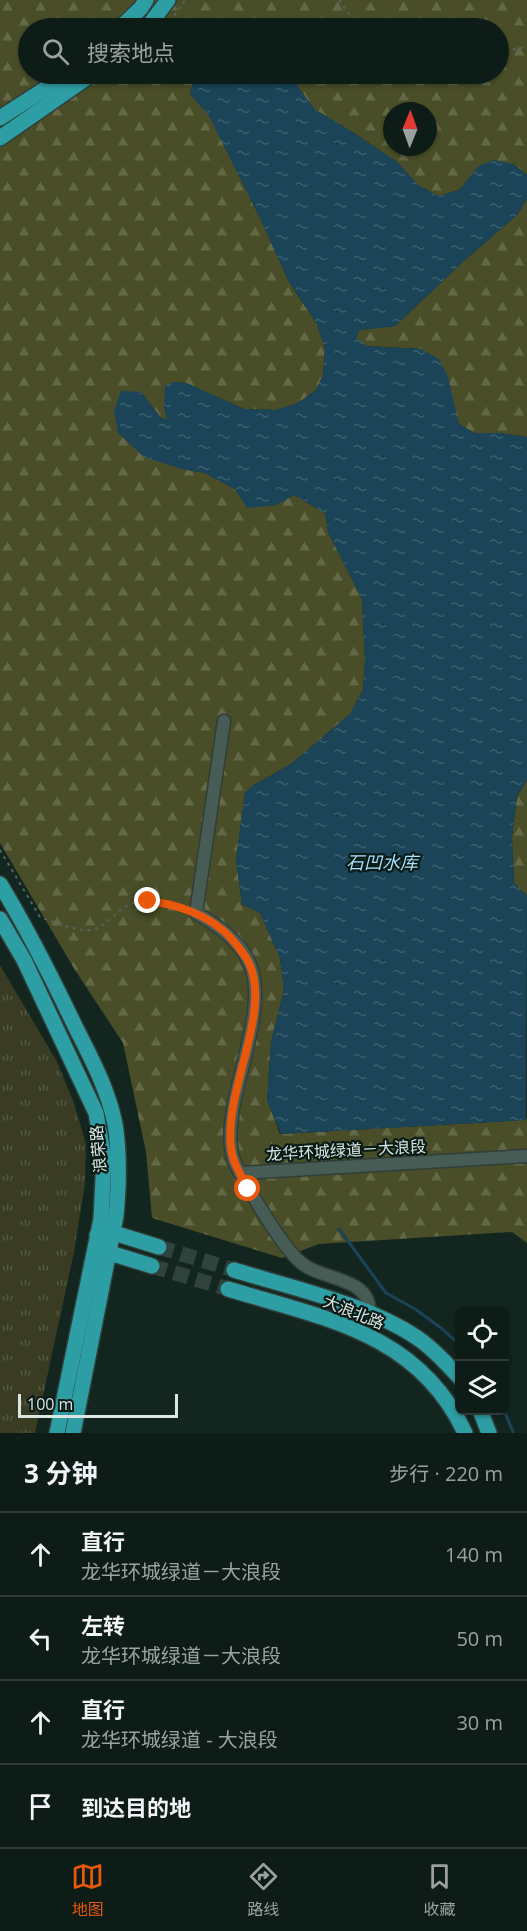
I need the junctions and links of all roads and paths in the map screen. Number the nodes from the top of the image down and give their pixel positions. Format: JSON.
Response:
{"nodes":[{"id":1,"x":146,"y":0,"type":"edge"},
{"id":2,"x":168,"y":0,"type":"edge"},
{"id":3,"x":185,"y":0,"type":"edge"},
{"id":4,"x":339,"y":0,"type":"edge"},
{"id":5,"x":130,"y":18,"type":"edge"},
{"id":6,"x":154,"y":18,"type":"edge"},
{"id":7,"x":173,"y":18,"type":"edge"},
{"id":8,"x":351,"y":18,"type":"edge"},
{"id":9,"x":527,"y":45,"type":"edge"},
{"id":10,"x":509,"y":50,"type":"edge"},
{"id":11,"x":52,"y":84,"type":"edge"},
{"id":12,"x":78,"y":84,"type":"edge"},
{"id":13,"x":32,"y":97,"type":"junction"},
{"id":14,"x":41,"y":110,"type":"junction"},
{"id":15,"x":5,"y":115,"type":"edge"},
{"id":16,"x":18,"y":126,"type":"junction"},
{"id":17,"x":0,"y":138,"type":"edge"},
{"id":18,"x":224,"y":721,"type":"dead end"},
{"id":19,"x":0,"y":850,"type":"edge"},
{"id":20,"x":0,"y":884,"type":"edge"},
{"id":21,"x":196,"y":913,"type":"junction"},
{"id":22,"x":0,"y":919,"type":"edge"},
{"id":23,"x":527,"y":1156,"type":"edge"},
{"id":24,"x":240,"y":1173,"type":"junction"},
{"id":25,"x":114,"y":1233,"type":"junction"},
{"id":26,"x":97,"y":1235,"type":"junction"},
{"id":27,"x":159,"y":1247,"type":"tunnel mouth"},
{"id":28,"x":110,"y":1253,"type":"junction"},
{"id":29,"x":152,"y":1266,"type":"tunnel mouth"},
{"id":30,"x":234,"y":1270,"type":"tunnel mouth"},
{"id":31,"x":228,"y":1289,"type":"tunnel mouth"},
{"id":32,"x":369,"y":1314,"type":"junction"},
{"id":33,"x":455,"y":1374,"type":"edge"},
{"id":34,"x":482,"y":1415,"type":"edge"},
{"id":35,"x":57,"y":1433,"type":"edge"},
{"id":36,"x":73,"y":1433,"type":"edge"},
{"id":37,"x":465,"y":1433,"type":"edge"},
{"id":38,"x":489,"y":1433,"type":"edge"}],
"edges":[{"from":1,"to":5,"type":"main road"},
{"from":2,"to":6,"type":"main road"},
{"from":3,"to":7,"type":"path"},
{"from":4,"to":8,"type":"path"},
{"from":9,"to":10,"type":"path"},
{"from":11,"to":13,"type":"main road"},
{"from":12,"to":14,"type":"main road"},
{"from":13,"to":14,"type":"main road"},
{"from":13,"to":15,"type":"main road"},
{"from":14,"to":16,"type":"main road"},
{"from":15,"to":16,"type":"main road"},
{"from":16,"to":17,"type":"main road"},
{"from":18,"to":21,"type":"lane"},
{"from":19,"to":21,"type":"path"},
{"from":20,"to":25,"type":"main road","name":"浪荣路"},
{"from":21,"to":24,"type":"lane"},
{"from":22,"to":26,"type":"main road","name":"浪荣路"},
{"from":23,"to":24,"type":"lane","name":"龙华环城绿道－大浪段"},
{"from":24,"to":32,"type":"lane"},
{"from":25,"to":26,"type":"main road"},
{"from":25,"to":27,"type":"main road"},
{"from":25,"to":28,"type":"main road","name":"浪荣路"},
{"from":26,"to":28,"type":"main road"},
{"from":26,"to":35,"type":"main road","name":"浪荣路"},
{"from":28,"to":29,"type":"main road"},
{"from":28,"to":36,"type":"main road","name":"浪荣路"},
{"from":30,"to":32,"type":"main road","name":"大浪北路"},
{"from":31,"to":37,"type":"main road","name":"大浪北路"},
{"from":32,"to":33,"type":"main road","name":"大浪北路"},
{"from":34,"to":38,"type":"main road"}]}
